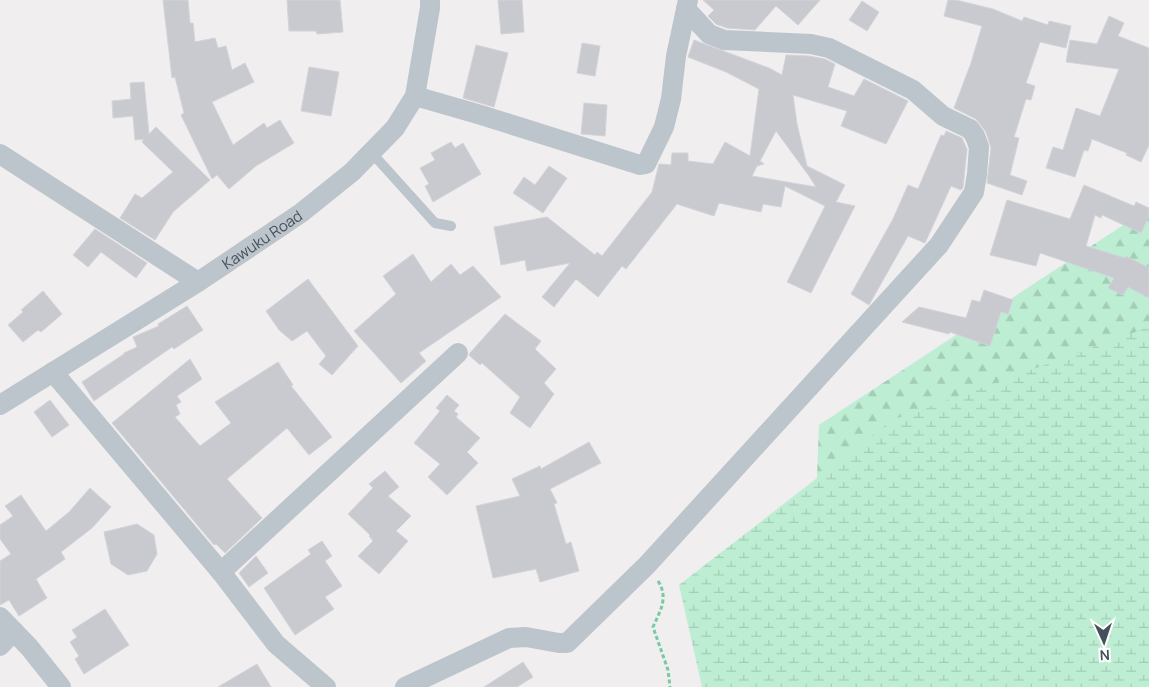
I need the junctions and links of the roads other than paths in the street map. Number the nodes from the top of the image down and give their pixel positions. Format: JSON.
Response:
{"nodes":[{"id":1,"x":430,"y":0,"type":"edge"},
{"id":2,"x":687,"y":4,"type":"edge"},
{"id":3,"x":415,"y":96,"type":"junction"},
{"id":4,"x":371,"y":152,"type":"junction"},
{"id":5,"x":0,"y":154,"type":"edge"},
{"id":6,"x":451,"y":226,"type":"dead end"},
{"id":7,"x":198,"y":282,"type":"junction"},
{"id":8,"x":458,"y":353,"type":"dead end"},
{"id":9,"x":53,"y":372,"type":"junction"},
{"id":10,"x":0,"y":405,"type":"edge"},
{"id":11,"x":221,"y":572,"type":"junction"},
{"id":12,"x":0,"y":617,"type":"edge"},
{"id":13,"x":14,"y":631,"type":"junction"},
{"id":14,"x":0,"y":646,"type":"edge"},
{"id":15,"x":61,"y":687,"type":"edge"},
{"id":16,"x":326,"y":687,"type":"edge"},
{"id":17,"x":405,"y":687,"type":"edge"}],
"edges":[{"from":1,"to":3,"type":"street","name":"Kawuku Road"},
{"from":2,"to":3,"type":"street"},
{"from":2,"to":17,"type":"street"},
{"from":3,"to":4,"type":"street","name":"Kawuku Road"},
{"from":4,"to":6,"type":"lane"},
{"from":4,"to":7,"type":"street","name":"Kawuku Road"},
{"from":5,"to":7,"type":"street"},
{"from":7,"to":9,"type":"street","name":"Kawuku Road"},
{"from":8,"to":11,"type":"street"},
{"from":9,"to":10,"type":"street","name":"Kawuku Road"},
{"from":9,"to":11,"type":"street"},
{"from":11,"to":16,"type":"street"},
{"from":12,"to":13,"type":"street"},
{"from":13,"to":14,"type":"street"},
{"from":13,"to":15,"type":"street"}]}
